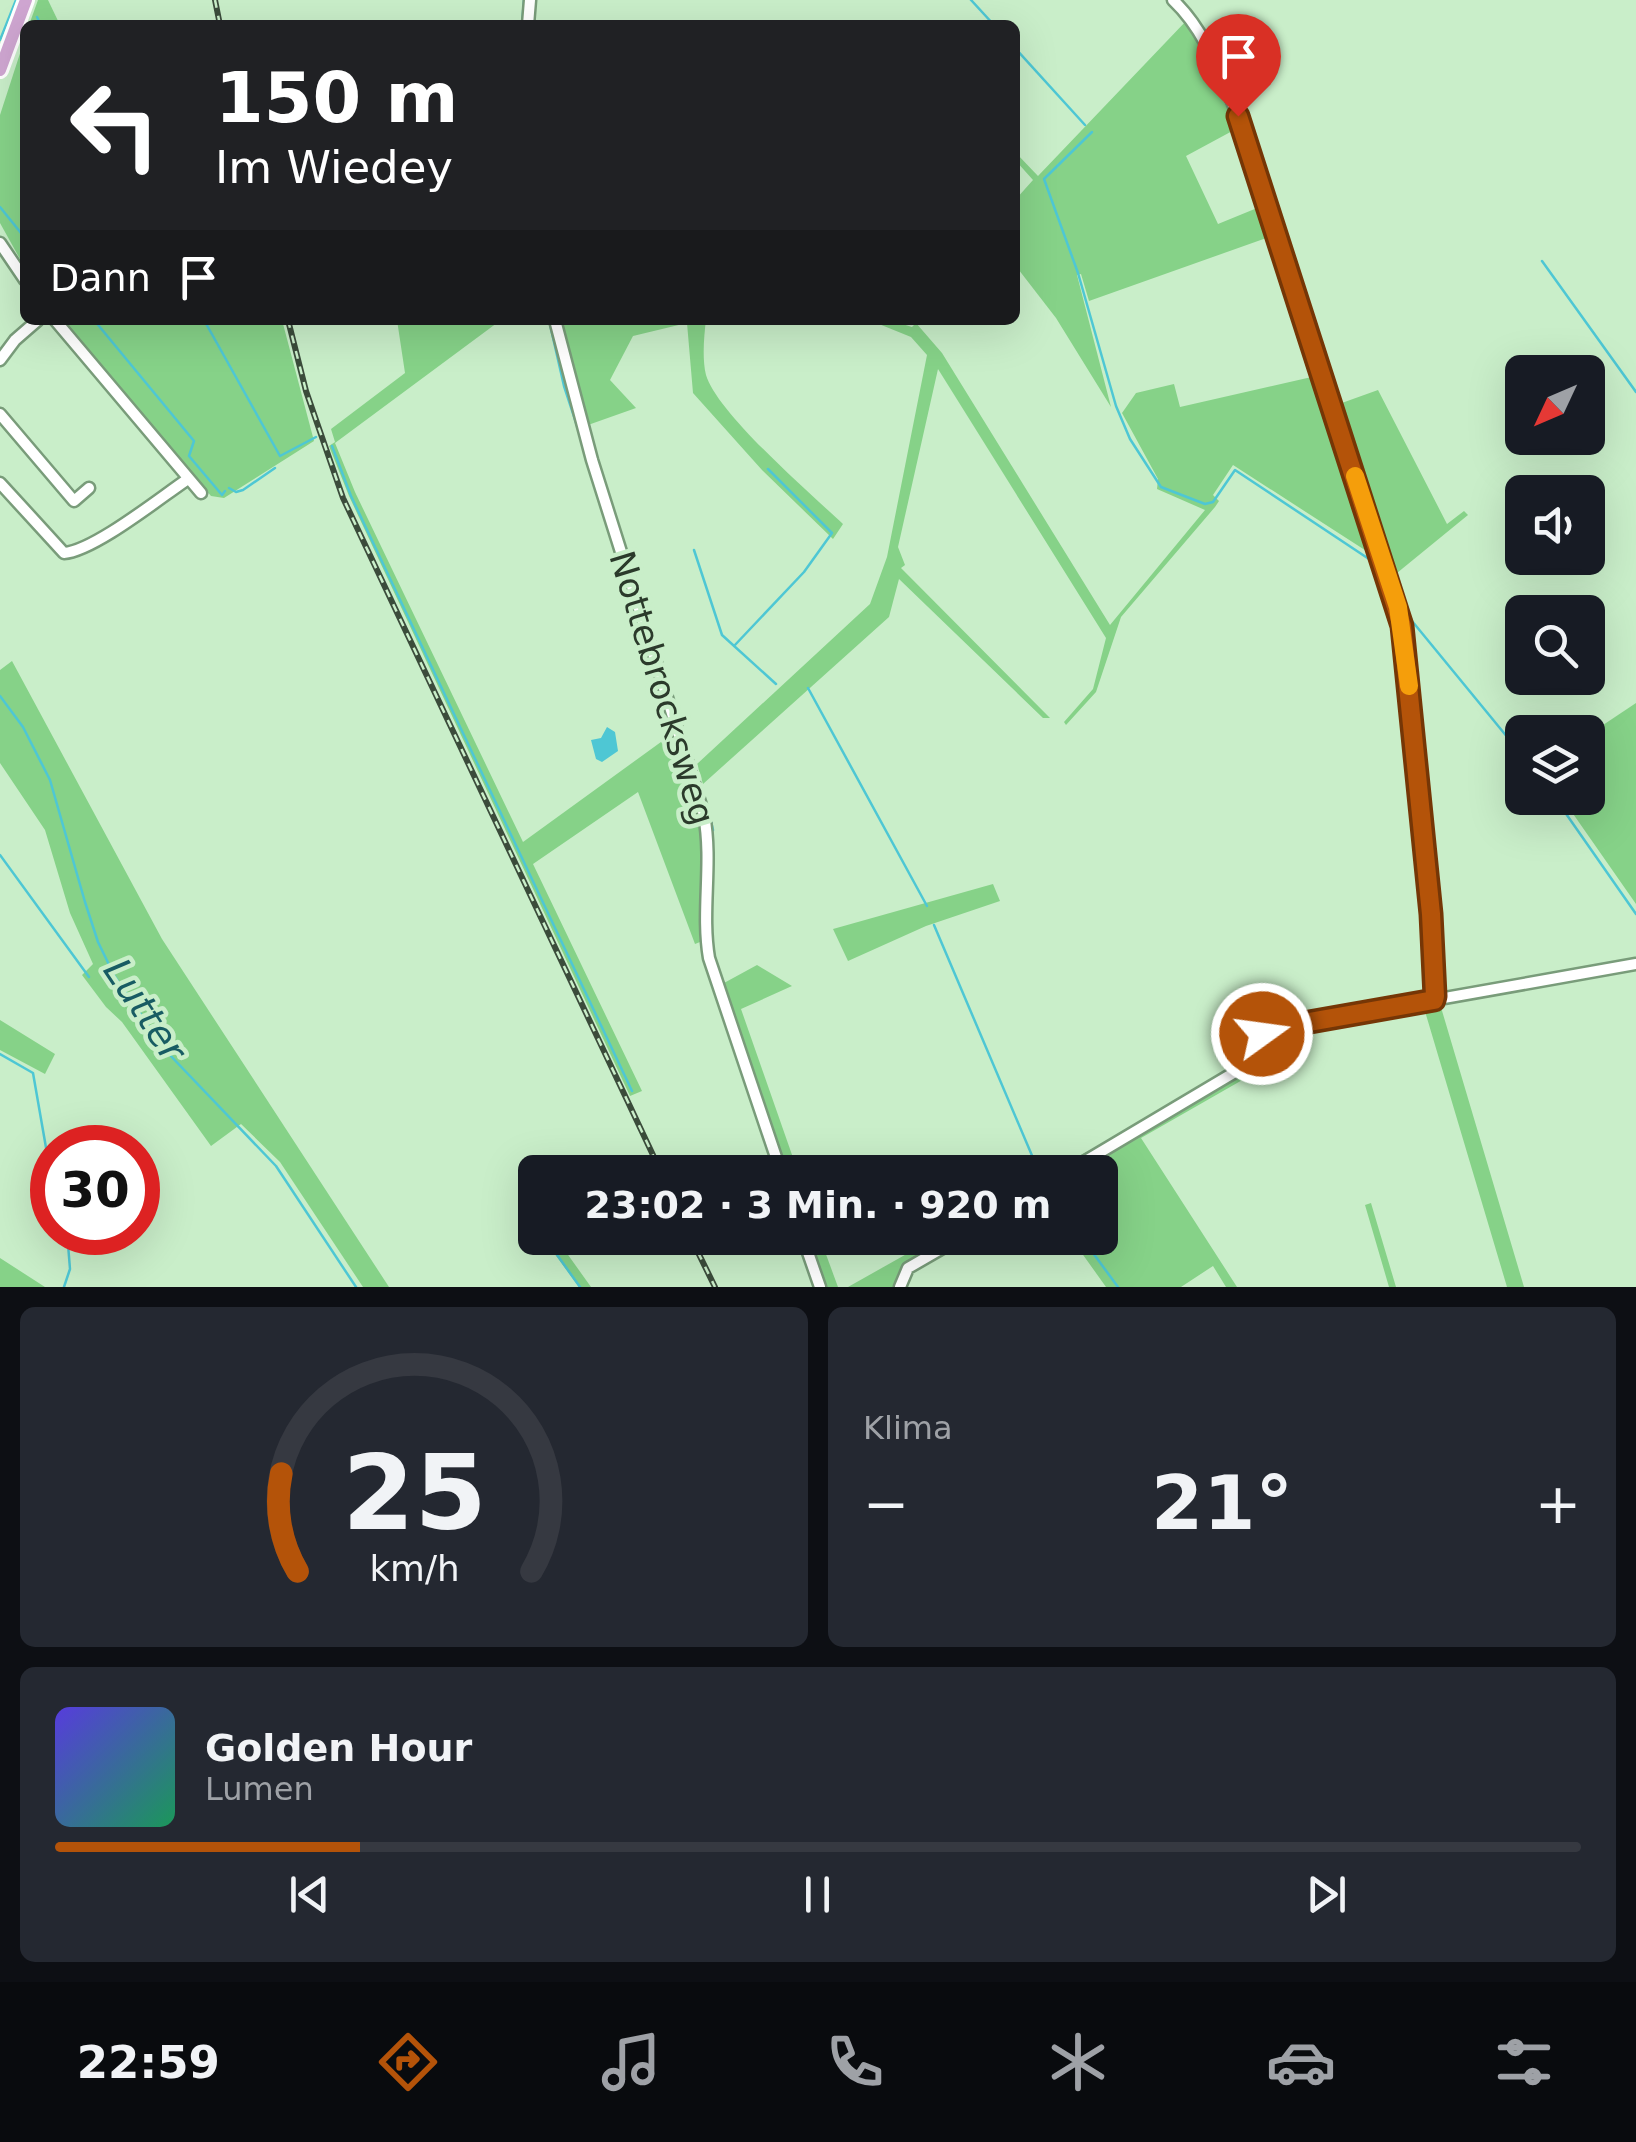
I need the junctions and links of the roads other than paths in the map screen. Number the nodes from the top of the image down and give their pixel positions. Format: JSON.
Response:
{"nodes":[{"id":1,"x":26,"y":0,"type":"edge"},
{"id":2,"x":1172,"y":0,"type":"edge"},
{"id":3,"x":0,"y":70,"type":"edge"},
{"id":4,"x":0,"y":243,"type":"edge"},
{"id":5,"x":20,"y":273,"type":"edge"},
{"id":6,"x":32,"y":325,"type":"edge"},
{"id":7,"x":58,"y":325,"type":"edge"},
{"id":8,"x":556,"y":325,"type":"edge"},
{"id":9,"x":0,"y":360,"type":"edge"},
{"id":10,"x":0,"y":414,"type":"edge"},
{"id":11,"x":188,"y":478,"type":"junction"},
{"id":12,"x":0,"y":483,"type":"edge"},
{"id":13,"x":89,"y":488,"type":"dead end"},
{"id":14,"x":201,"y":493,"type":"dead end"},
{"id":15,"x":1636,"y":964,"type":"edge"},
{"id":16,"x":1434,"y":1000,"type":"junction"},
{"id":17,"x":775,"y":1155,"type":"edge"},
{"id":18,"x":1096,"y":1155,"type":"edge"},
{"id":19,"x":809,"y":1255,"type":"edge"},
{"id":20,"x":931,"y":1255,"type":"edge"},
{"id":21,"x":820,"y":1287,"type":"edge"},
{"id":22,"x":900,"y":1287,"type":"edge"}],
"edges":[{"from":1,"to":3,"type":"main road"},
{"from":2,"to":16,"type":"street"},
{"from":4,"to":5,"type":"street"},
{"from":6,"to":9,"type":"street"},
{"from":7,"to":11,"type":"street"},
{"from":8,"to":17,"type":"street","name":"Nottebrocksweg"},
{"from":10,"to":13,"type":"street"},
{"from":11,"to":12,"type":"street"},
{"from":11,"to":14,"type":"street"},
{"from":15,"to":16,"type":"street"},
{"from":16,"to":18,"type":"street"},
{"from":19,"to":21,"type":"street"},
{"from":20,"to":22,"type":"street"}]}
